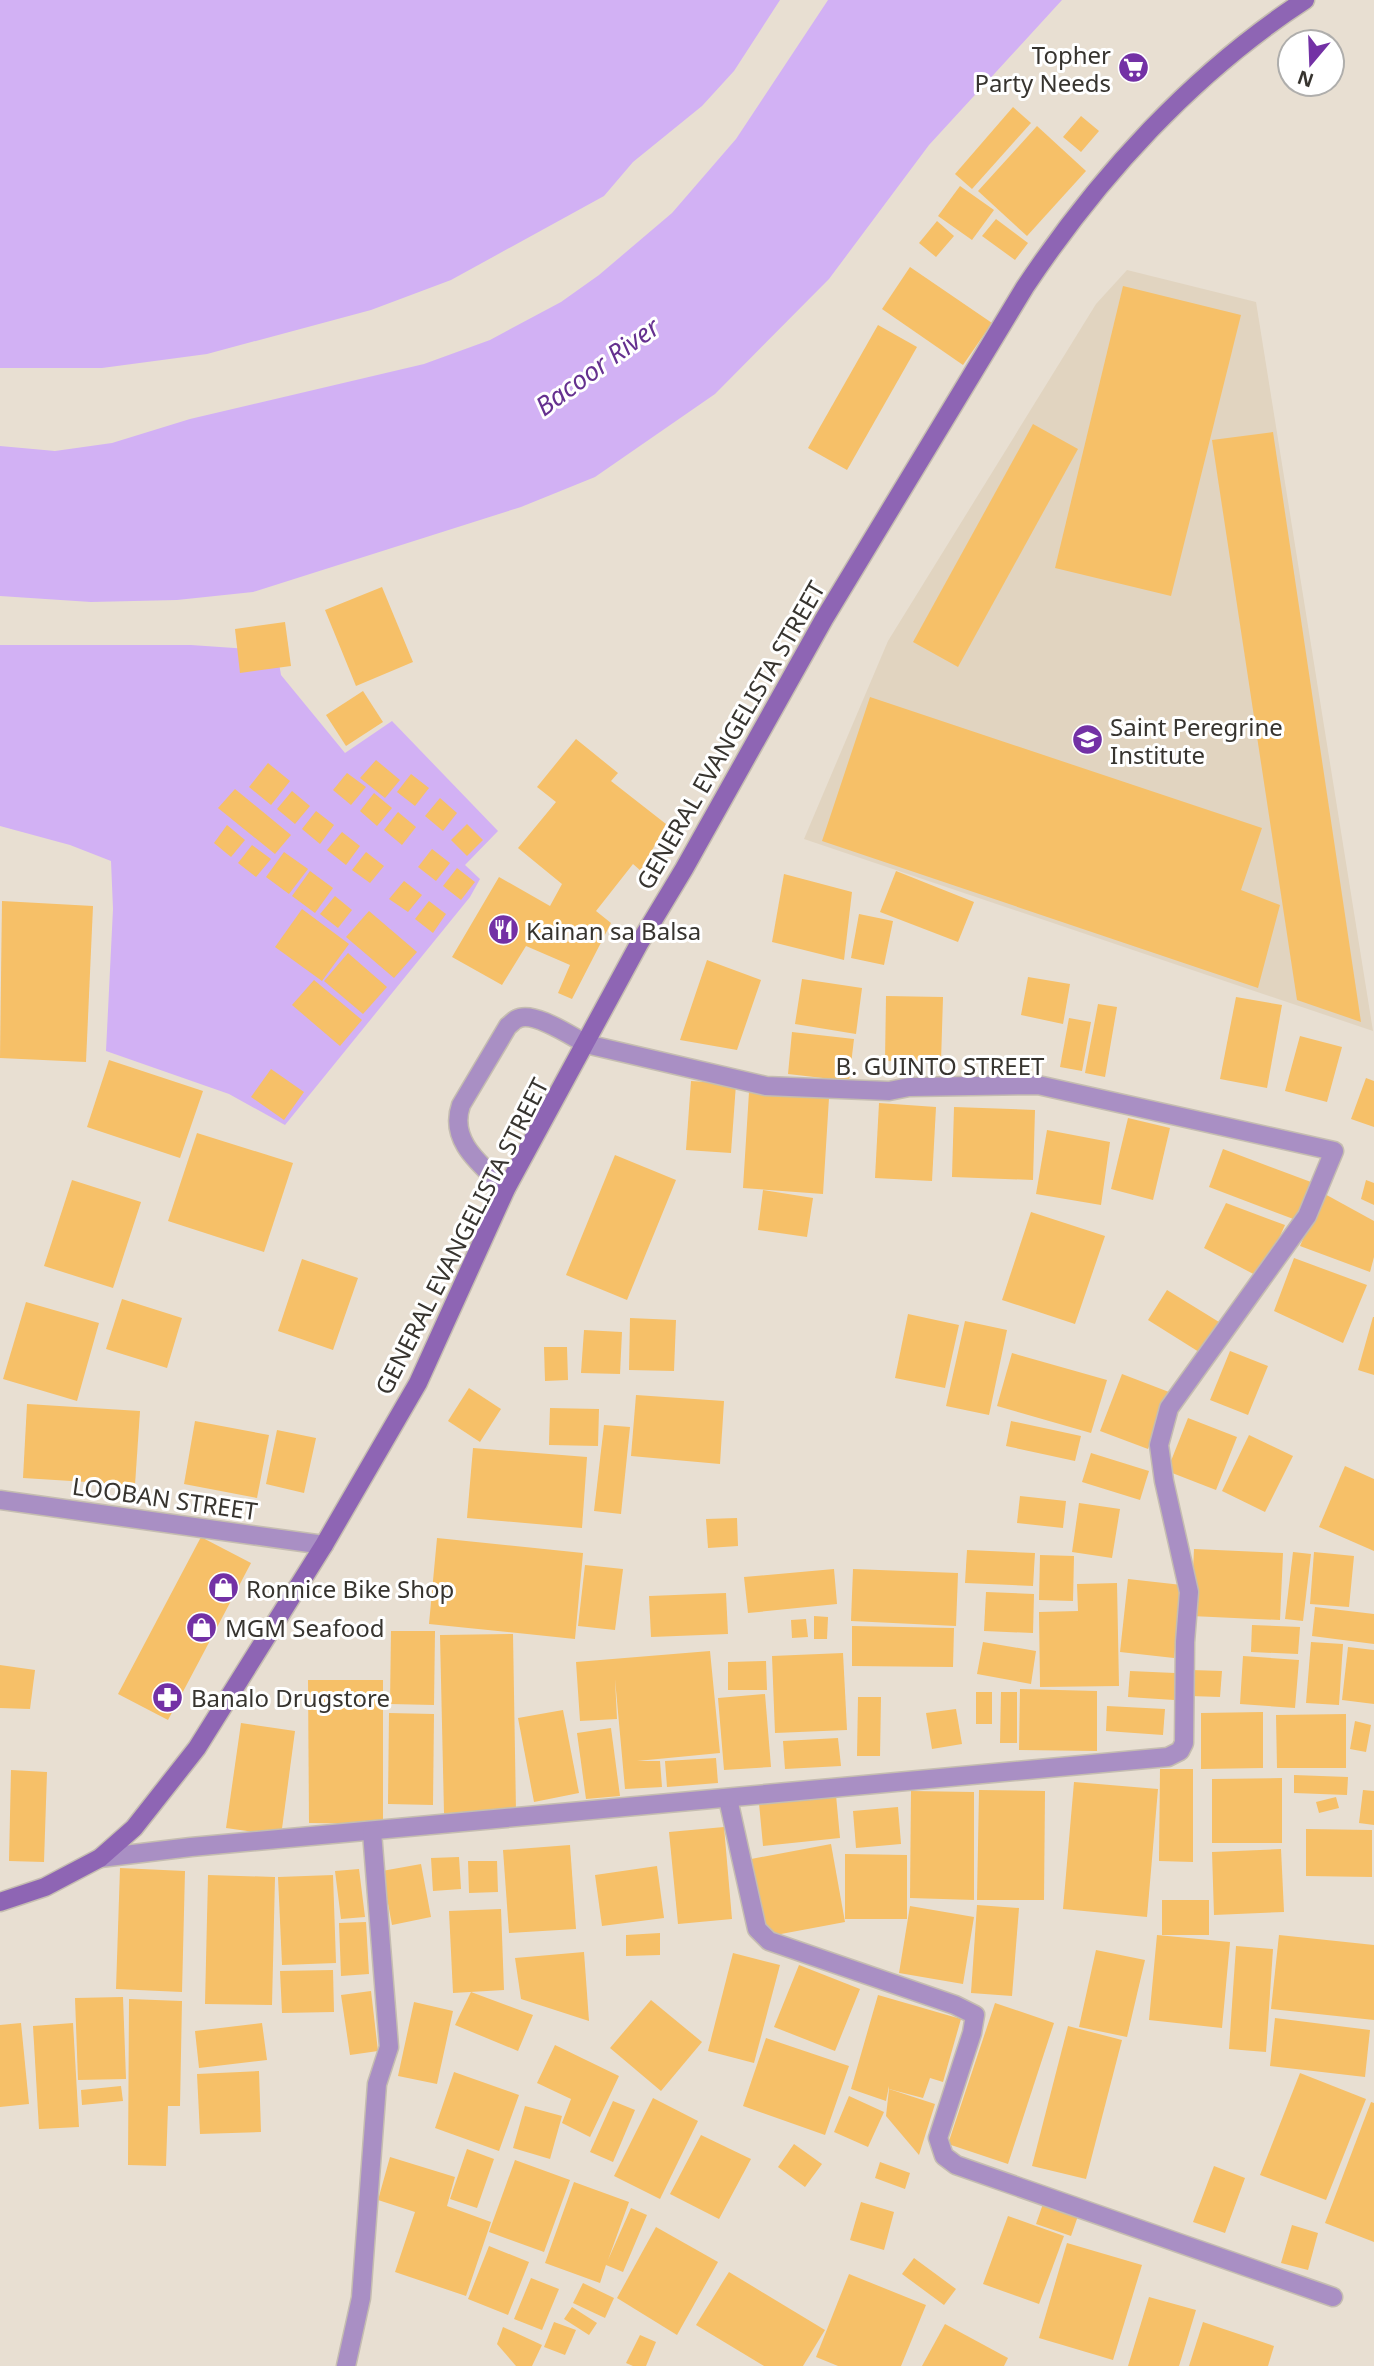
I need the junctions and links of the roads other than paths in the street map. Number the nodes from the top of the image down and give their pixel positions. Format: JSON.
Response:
{"nodes":[{"id":1,"x":1305,"y":0,"type":"edge"},
{"id":2,"x":586,"y":1044,"type":"junction"},
{"id":3,"x":506,"y":1189,"type":"junction"},
{"id":4,"x":0,"y":1500,"type":"edge"},
{"id":5,"x":324,"y":1545,"type":"junction"},
{"id":6,"x":728,"y":1798,"type":"junction"},
{"id":7,"x":372,"y":1832,"type":"junction"},
{"id":8,"x":100,"y":1858,"type":"junction"},
{"id":9,"x":0,"y":1902,"type":"edge"},
{"id":10,"x":1333,"y":2297,"type":"dead end"},
{"id":11,"x":346,"y":2366,"type":"edge"}],
"edges":[{"from":1,"to":2,"type":"main road","name":"GENERAL EVANGELISTA STREET"},
{"from":2,"to":3,"type":"main road","name":"GENERAL EVANGELISTA STREET"},
{"from":2,"to":3,"type":"street","name":"B. GUINTO STREET"},
{"from":2,"to":6,"type":"street","name":"B. GUINTO STREET"},
{"from":3,"to":5,"type":"main road","name":"GENERAL EVANGELISTA STREET"},
{"from":4,"to":5,"type":"street","name":"LOOBAN STREET"},
{"from":5,"to":8,"type":"main road","name":"GENERAL EVANGELISTA STREET"},
{"from":6,"to":7,"type":"street"},
{"from":6,"to":10,"type":"street"},
{"from":7,"to":8,"type":"street"},
{"from":7,"to":11,"type":"street"},
{"from":8,"to":9,"type":"main road","name":"GENERAL EVANGELISTA STREET"}]}
